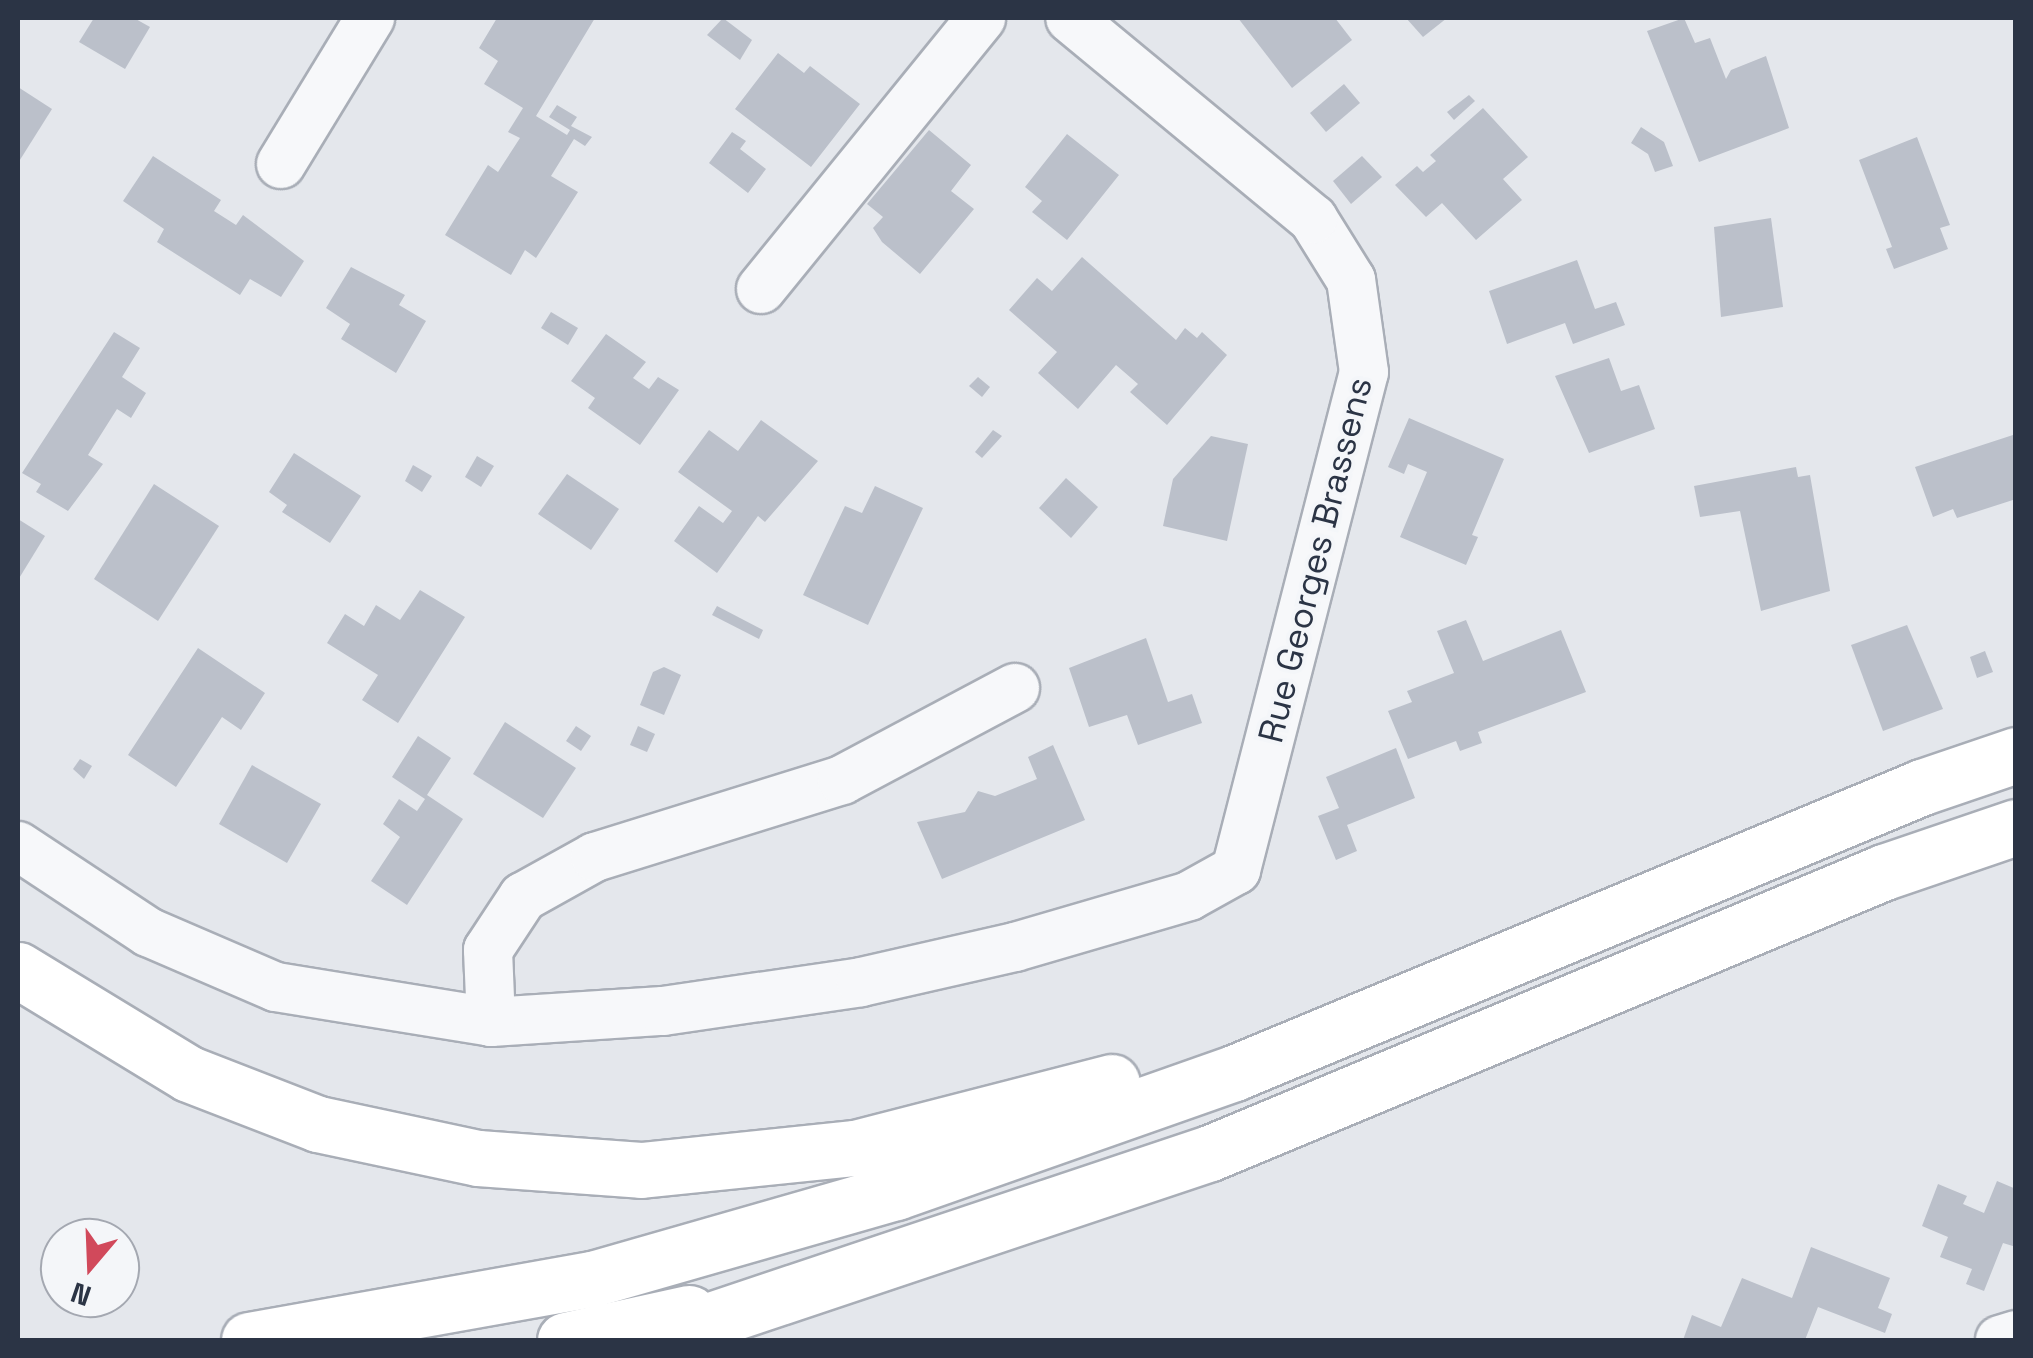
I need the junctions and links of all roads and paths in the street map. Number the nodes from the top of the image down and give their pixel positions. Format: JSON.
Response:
{"nodes":[{"id":1,"x":370,"y":18,"type":"edge"},
{"id":2,"x":981,"y":18,"type":"edge"},
{"id":3,"x":1070,"y":18,"type":"edge"},
{"id":4,"x":281,"y":164,"type":"dead end"},
{"id":5,"x":761,"y":289,"type":"dead end"},
{"id":6,"x":1014,"y":688,"type":"dead end"},
{"id":7,"x":2016,"y":756,"type":"edge"},
{"id":8,"x":2016,"y":828,"type":"edge"},
{"id":9,"x":18,"y":846,"type":"edge"},
{"id":10,"x":18,"y":970,"type":"edge"},
{"id":11,"x":491,"y":1022,"type":"junction"},
{"id":12,"x":1330,"y":1035,"type":"junction"},
{"id":13,"x":756,"y":1301,"type":"junction"},
{"id":14,"x":2016,"y":1334,"type":"edge"},
{"id":15,"x":248,"y":1340,"type":"edge"},
{"id":16,"x":565,"y":1340,"type":"edge"},
{"id":17,"x":651,"y":1340,"type":"edge"},
{"id":18,"x":2000,"y":1340,"type":"edge"}],
"edges":[{"from":1,"to":4,"type":"street"},
{"from":2,"to":5,"type":"street"},
{"from":3,"to":11,"type":"street","name":"Rue Georges Brassens"},
{"from":6,"to":11,"type":"street"},
{"from":7,"to":12,"type":"highway"},
{"from":8,"to":13,"type":"highway"},
{"from":9,"to":11,"type":"street","name":"Rue Georges Brassens"},
{"from":10,"to":12,"type":"highway"},
{"from":12,"to":15,"type":"highway"},
{"from":13,"to":16,"type":"highway"},
{"from":13,"to":17,"type":"highway"},
{"from":14,"to":18,"type":"street"}]}
